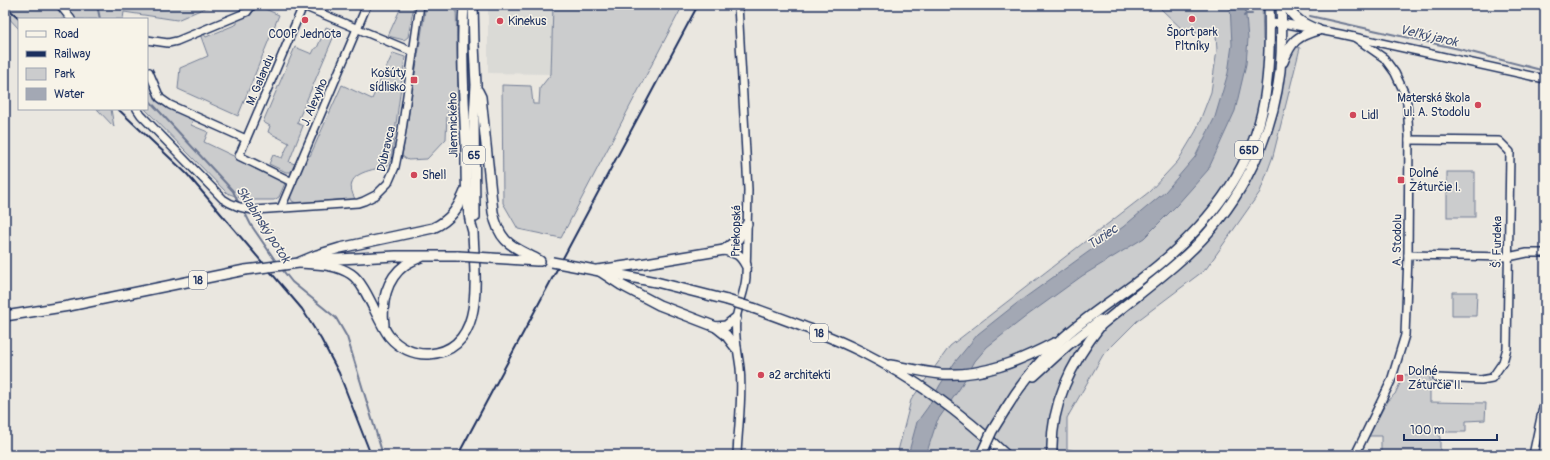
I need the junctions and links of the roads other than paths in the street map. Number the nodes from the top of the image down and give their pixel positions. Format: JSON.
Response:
{"nodes":[{"id":1,"x":60,"y":5,"type":"edge"},
{"id":2,"x":252,"y":5,"type":"edge"},
{"id":3,"x":367,"y":5,"type":"edge"},
{"id":4,"x":420,"y":5,"type":"edge"},
{"id":5,"x":464,"y":5,"type":"edge"},
{"id":6,"x":473,"y":5,"type":"edge"},
{"id":7,"x":738,"y":5,"type":"edge"},
{"id":8,"x":1269,"y":5,"type":"edge"},
{"id":9,"x":1281,"y":5,"type":"edge"},
{"id":10,"x":1286,"y":5,"type":"edge"},
{"id":11,"x":302,"y":6,"type":"edge"},
{"id":12,"x":71,"y":18,"type":"edge"},
{"id":13,"x":1269,"y":23,"type":"junction"},
{"id":14,"x":1282,"y":23,"type":"junction"},
{"id":15,"x":357,"y":29,"type":"junction"},
{"id":16,"x":1318,"y":30,"type":"junction"},
{"id":17,"x":1354,"y":37,"type":"junction"},
{"id":18,"x":148,"y":40,"type":"edge"},
{"id":19,"x":413,"y":52,"type":"junction"},
{"id":20,"x":149,"y":72,"type":"dead end"},
{"id":21,"x":1280,"y":73,"type":"junction"},
{"id":22,"x":1545,"y":79,"type":"edge"},
{"id":23,"x":476,"y":85,"type":"junction"},
{"id":24,"x":138,"y":110,"type":"edge"},
{"id":25,"x":246,"y":139,"type":"junction"},
{"id":26,"x":1409,"y":140,"type":"junction"},
{"id":27,"x":292,"y":182,"type":"junction"},
{"id":28,"x":467,"y":186,"type":"junction"},
{"id":29,"x":281,"y":208,"type":"junction"},
{"id":30,"x":747,"y":224,"type":"junction"},
{"id":31,"x":473,"y":232,"type":"junction"},
{"id":32,"x":724,"y":250,"type":"junction"},
{"id":33,"x":1545,"y":253,"type":"edge"},
{"id":34,"x":1408,"y":255,"type":"junction"},
{"id":35,"x":424,"y":256,"type":"junction"},
{"id":36,"x":1508,"y":257,"type":"junction"},
{"id":37,"x":540,"y":261,"type":"junction"},
{"id":38,"x":299,"y":263,"type":"junction"},
{"id":39,"x":746,"y":265,"type":"junction"},
{"id":40,"x":598,"y":270,"type":"junction"},
{"id":41,"x":1128,"y":302,"type":"junction"},
{"id":42,"x":5,"y":316,"type":"edge"},
{"id":43,"x":736,"y":318,"type":"junction"},
{"id":44,"x":384,"y":326,"type":"junction"},
{"id":45,"x":716,"y":327,"type":"junction"},
{"id":46,"x":1062,"y":338,"type":"junction"},
{"id":47,"x":736,"y":348,"type":"junction"},
{"id":48,"x":882,"y":363,"type":"junction"},
{"id":49,"x":1437,"y":378,"type":"dead end"},
{"id":50,"x":1022,"y":386,"type":"junction"},
{"id":51,"x":1545,"y":398,"type":"edge"},
{"id":52,"x":737,"y":455,"type":"edge"},
{"id":53,"x":982,"y":455,"type":"edge"},
{"id":54,"x":1006,"y":455,"type":"edge"},
{"id":55,"x":1052,"y":455,"type":"edge"},
{"id":56,"x":1355,"y":455,"type":"edge"},
{"id":57,"x":1533,"y":455,"type":"edge"}],
"edges":[{"from":1,"to":12,"type":"street"},
{"from":2,"to":18,"type":"street"},
{"from":3,"to":15,"type":"street","name":"J. Alexyho"},
{"from":4,"to":19,"type":"street","name":"Dúbravca"},
{"from":5,"to":28,"type":"main road","name":"Jilemnického","number":"65"},
{"from":6,"to":23,"type":"main road","name":"Jilemnického","number":"65"},
{"from":7,"to":30,"type":"street","name":"Priekopská"},
{"from":8,"to":13,"type":"main road","number":"65D"},
{"from":9,"to":14,"type":"main road","number":"65D"},
{"from":10,"to":16,"type":"main road"},
{"from":11,"to":15,"type":"street"},
{"from":11,"to":25,"type":"street","name":"M. Galandu"},
{"from":13,"to":14,"type":"street"},
{"from":13,"to":46,"type":"main road","number":"65D"},
{"from":14,"to":16,"type":"street"},
{"from":14,"to":21,"type":"main road","number":"65D"},
{"from":15,"to":19,"type":"street"},
{"from":15,"to":27,"type":"street","name":"J. Alexyho"},
{"from":16,"to":17,"type":"street"},
{"from":16,"to":21,"type":"main road"},
{"from":17,"to":22,"type":"street"},
{"from":17,"to":26,"type":"street","name":"A. Stodolu"},
{"from":19,"to":29,"type":"street","name":"Dúbravca"},
{"from":20,"to":25,"type":"street"},
{"from":21,"to":41,"type":"main road","number":"65D"},
{"from":23,"to":31,"type":"main road","name":"Jilemnického","number":"65"},
{"from":23,"to":37,"type":"main road"},
{"from":24,"to":29,"type":"street","name":"Dúbravca"},
{"from":25,"to":27,"type":"street","name":"M. Galandu"},
{"from":26,"to":34,"type":"street","name":"A. Stodolu"},
{"from":26,"to":36,"type":"street","name":"Š. Furdeka"},
{"from":27,"to":29,"type":"street","name":"J. Alexyho"},
{"from":28,"to":31,"type":"main road","name":"Jilemnického","number":"65"},
{"from":28,"to":38,"type":"main road"},
{"from":30,"to":32,"type":"main road"},
{"from":30,"to":39,"type":"street","name":"Priekopská"},
{"from":31,"to":44,"type":"main road"},
{"from":32,"to":39,"type":"main road"},
{"from":32,"to":40,"type":"main road"},
{"from":33,"to":36,"type":"street"},
{"from":34,"to":36,"type":"street"},
{"from":34,"to":56,"type":"street","name":"A. Stodolu"},
{"from":35,"to":37,"type":"main road","number":"18","bridge":true},
{"from":35,"to":38,"type":"main road","number":"18"},
{"from":35,"to":44,"type":"main road"},
{"from":36,"to":49,"type":"street","name":"Š. Furdeka"},
{"from":37,"to":40,"type":"main road","number":"18","bridge":true},
{"from":38,"to":42,"type":"main road","number":"18","bridge":true},
{"from":38,"to":44,"type":"main road"},
{"from":39,"to":43,"type":"street","name":"Priekopská"},
{"from":40,"to":45,"type":"main road"},
{"from":40,"to":48,"type":"main road","number":"18","bridge":true},
{"from":41,"to":50,"type":"main road"},
{"from":41,"to":55,"type":"main road"},
{"from":43,"to":45,"type":"main road"},
{"from":43,"to":47,"type":"street","name":"Priekopská"},
{"from":45,"to":47,"type":"main road"},
{"from":46,"to":48,"type":"main road"},
{"from":46,"to":50,"type":"main road"},
{"from":47,"to":52,"type":"street","name":"Priekopská"},
{"from":48,"to":54,"type":"main road","number":"18"},
{"from":50,"to":53,"type":"main road","bridge":true},
{"from":51,"to":57,"type":"street"}]}
